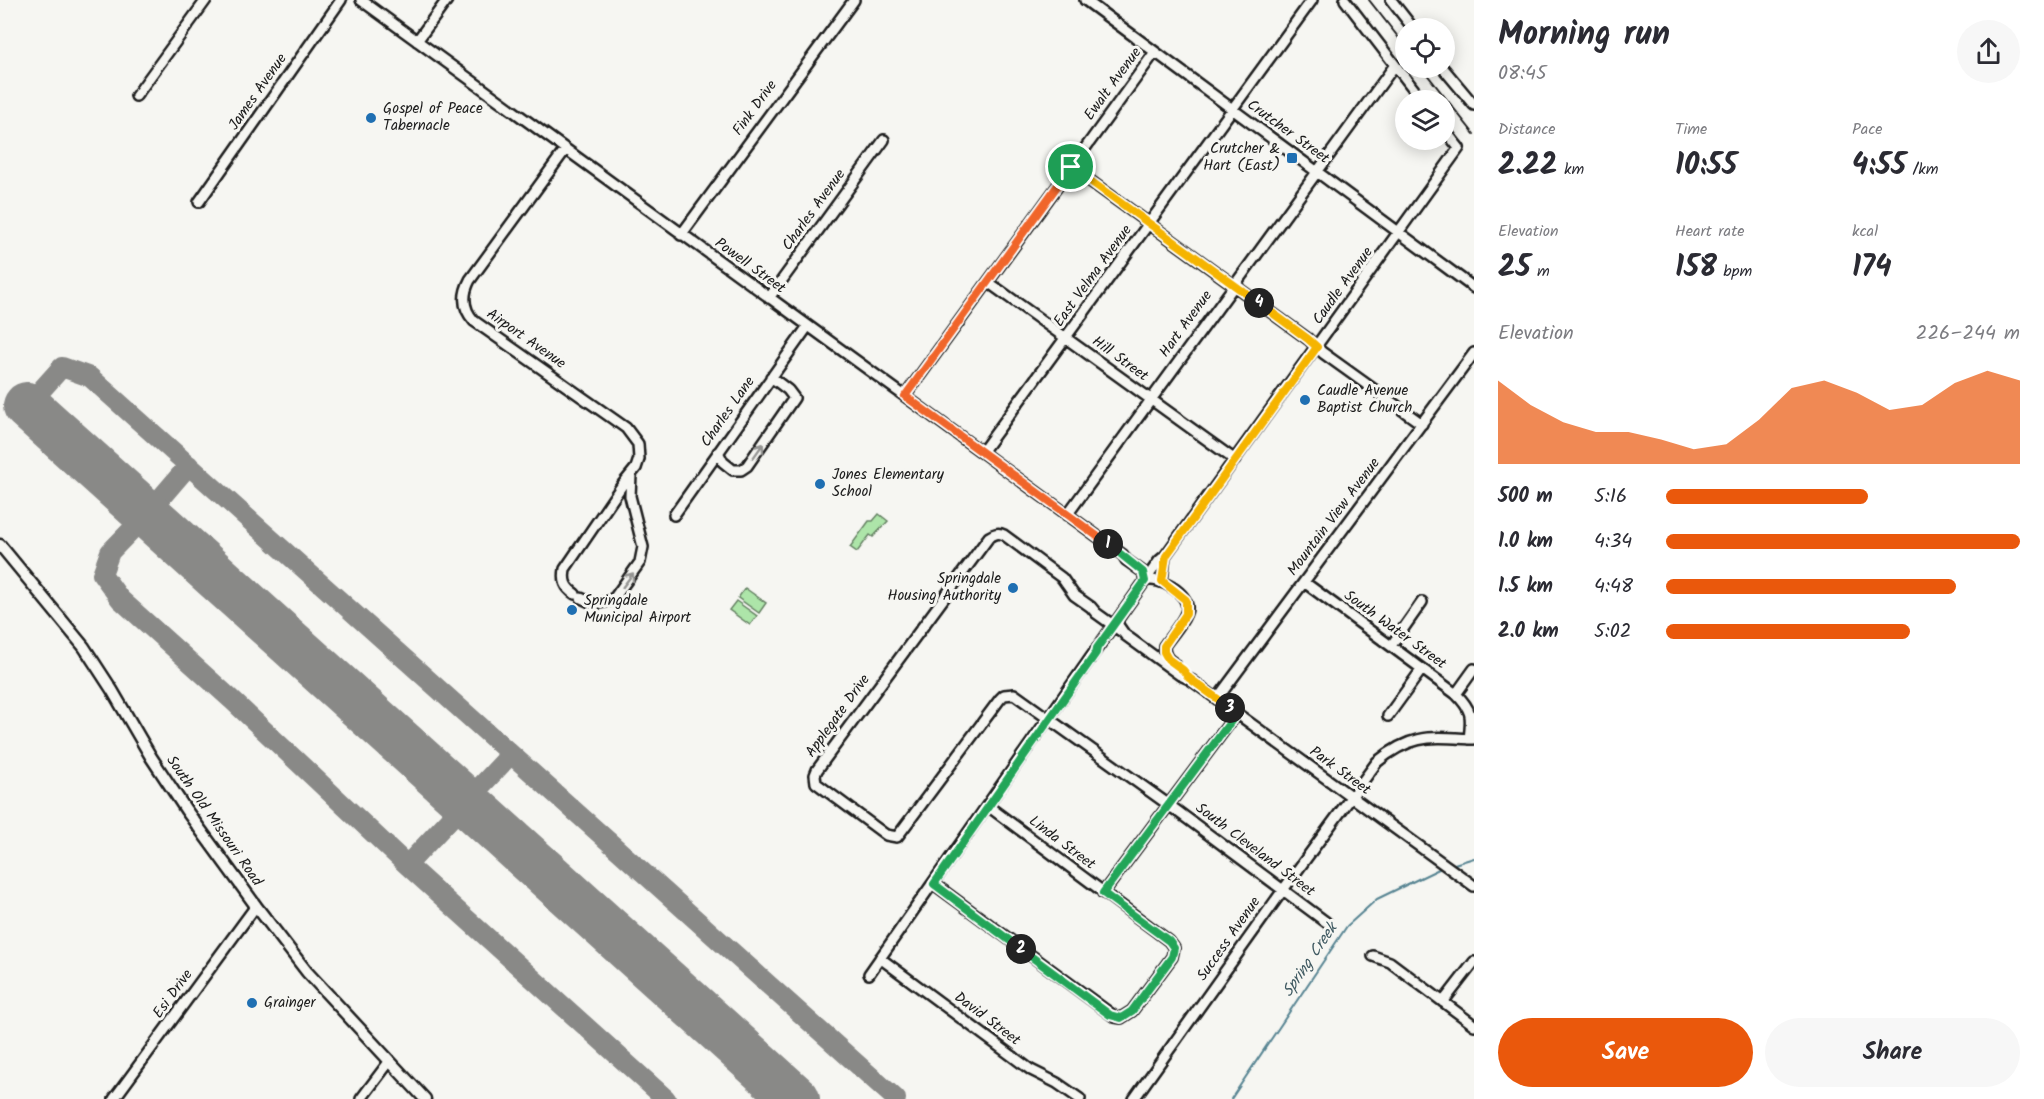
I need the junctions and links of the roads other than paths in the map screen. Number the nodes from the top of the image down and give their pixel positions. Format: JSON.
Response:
{"nodes":[{"id":1,"x":206,"y":0,"type":"edge"},
{"id":2,"x":341,"y":0,"type":"edge"},
{"id":3,"x":361,"y":0,"type":"edge"},
{"id":4,"x":447,"y":0,"type":"edge"},
{"id":5,"x":854,"y":0,"type":"edge"},
{"id":6,"x":1085,"y":0,"type":"edge"},
{"id":7,"x":1312,"y":0,"type":"edge"},
{"id":8,"x":1345,"y":0,"type":"edge"},
{"id":9,"x":1390,"y":0,"type":"edge"},
{"id":10,"x":1405,"y":18,"type":"edge"},
{"id":11,"x":417,"y":41,"type":"junction"},
{"id":12,"x":1155,"y":52,"type":"junction"},
{"id":13,"x":1395,"y":65,"type":"joint"},
{"id":14,"x":1405,"y":78,"type":"edge"},
{"id":15,"x":1451,"y":78,"type":"edge"},
{"id":16,"x":1414,"y":90,"type":"edge"},
{"id":17,"x":136,"y":96,"type":"dead end"},
{"id":18,"x":1474,"y":105,"type":"edge"},
{"id":19,"x":1232,"y":110,"type":"junction"},
{"id":20,"x":884,"y":140,"type":"dead end"},
{"id":21,"x":1455,"y":143,"type":"edge"},
{"id":22,"x":565,"y":150,"type":"junction"},
{"id":23,"x":1071,"y":167,"type":"junction"},
{"id":24,"x":1317,"y":171,"type":"junction"},
{"id":25,"x":199,"y":202,"type":"dead end"},
{"id":26,"x":1150,"y":223,"type":"junction"},
{"id":27,"x":1399,"y":233,"type":"junction"},
{"id":28,"x":681,"y":235,"type":"junction"},
{"id":29,"x":988,"y":282,"type":"junction"},
{"id":30,"x":1233,"y":285,"type":"junction"},
{"id":31,"x":1474,"y":288,"type":"edge"},
{"id":32,"x":769,"y":298,"type":"junction"},
{"id":33,"x":808,"y":326,"type":"junction"},
{"id":34,"x":1066,"y":338,"type":"junction"},
{"id":35,"x":1317,"y":347,"type":"junction"},
{"id":36,"x":1474,"y":353,"type":"edge"},
{"id":37,"x":771,"y":377,"type":"junction"},
{"id":38,"x":905,"y":396,"type":"junction"},
{"id":39,"x":1151,"y":400,"type":"junction"},
{"id":40,"x":1422,"y":424,"type":"junction"},
{"id":41,"x":718,"y":452,"type":"junction"},
{"id":42,"x":982,"y":452,"type":"junction"},
{"id":43,"x":1235,"y":460,"type":"junction"},
{"id":44,"x":631,"y":475,"type":"junction"},
{"id":45,"x":674,"y":515,"type":"dead end"},
{"id":46,"x":1067,"y":515,"type":"junction"},
{"id":47,"x":0,"y":545,"type":"edge"},
{"id":48,"x":1123,"y":555,"type":"junction"},
{"id":49,"x":1166,"y":556,"type":"junction"},
{"id":50,"x":1151,"y":573,"type":"junction"},
{"id":51,"x":1145,"y":581,"type":"junction"},
{"id":52,"x":1162,"y":581,"type":"junction"},
{"id":53,"x":1304,"y":582,"type":"junction"},
{"id":54,"x":1422,"y":602,"type":"dead end"},
{"id":55,"x":1118,"y":625,"type":"junction"},
{"id":56,"x":1164,"y":646,"type":"junction"},
{"id":57,"x":1391,"y":646,"type":"junction"},
{"id":58,"x":1147,"y":651,"type":"junction"},
{"id":59,"x":1422,"y":669,"type":"junction"},
{"id":60,"x":1474,"y":669,"type":"edge"},
{"id":61,"x":1189,"y":678,"type":"junction"},
{"id":62,"x":1456,"y":694,"type":"junction"},
{"id":63,"x":1217,"y":699,"type":"junction"},
{"id":64,"x":1237,"y":713,"type":"junction"},
{"id":65,"x":1388,"y":716,"type":"dead end"},
{"id":66,"x":1049,"y":718,"type":"junction"},
{"id":67,"x":1472,"y":739,"type":"edge"},
{"id":68,"x":1351,"y":798,"type":"junction"},
{"id":69,"x":1169,"y":805,"type":"junction"},
{"id":70,"x":987,"y":806,"type":"junction"},
{"id":71,"x":934,"y":884,"type":"junction"},
{"id":72,"x":1474,"y":886,"type":"edge"},
{"id":73,"x":1283,"y":890,"type":"junction"},
{"id":74,"x":1103,"y":893,"type":"junction"},
{"id":75,"x":256,"y":906,"type":"junction"},
{"id":76,"x":1326,"y":922,"type":"dead end"},
{"id":77,"x":1373,"y":956,"type":"dead end"},
{"id":78,"x":880,"y":958,"type":"junction"},
{"id":79,"x":1474,"y":962,"type":"edge"},
{"id":80,"x":869,"y":974,"type":"dead end"},
{"id":81,"x":1443,"y":1002,"type":"junction"},
{"id":82,"x":1474,"y":1025,"type":"edge"},
{"id":83,"x":389,"y":1062,"type":"junction"},
{"id":84,"x":114,"y":1099,"type":"edge"},
{"id":85,"x":360,"y":1099,"type":"edge"},
{"id":86,"x":425,"y":1099,"type":"edge"},
{"id":87,"x":1080,"y":1099,"type":"edge"},
{"id":88,"x":1134,"y":1099,"type":"edge"}],
"edges":[{"from":1,"to":17,"type":"street"},
{"from":2,"to":25,"type":"street","name":"James Avenue"},
{"from":3,"to":11,"type":"street","name":"Powell Street"},
{"from":4,"to":11,"type":"street"},
{"from":5,"to":28,"type":"street","name":"Fink Drive"},
{"from":6,"to":12,"type":"street","name":"Crutcher Street"},
{"from":7,"to":19,"type":"street","name":"East Velma Avenue"},
{"from":8,"to":13,"type":"street"},
{"from":9,"to":10,"type":"street"},
{"from":11,"to":22,"type":"street","name":"Powell Street"},
{"from":12,"to":19,"type":"street","name":"Crutcher Street"},
{"from":12,"to":23,"type":"street","name":"Ewalt Avenue"},
{"from":13,"to":24,"type":"street","name":"Hart Avenue"},
{"from":14,"to":16,"type":"street"},
{"from":15,"to":18,"type":"street"},
{"from":19,"to":24,"type":"street","name":"Crutcher Street"},
{"from":19,"to":26,"type":"street","name":"East Velma Avenue"},
{"from":20,"to":32,"type":"street","name":"Charles Avenue"},
{"from":21,"to":27,"type":"street","name":"Caudle Avenue"},
{"from":22,"to":28,"type":"street","name":"Powell Street"},
{"from":22,"to":44,"type":"street","name":"Airport Avenue"},
{"from":23,"to":26,"type":"street"},
{"from":23,"to":29,"type":"street","name":"Ewalt Avenue"},
{"from":24,"to":27,"type":"street","name":"Crutcher Street"},
{"from":24,"to":30,"type":"street","name":"Hart Avenue"},
{"from":26,"to":30,"type":"street"},
{"from":26,"to":34,"type":"street","name":"East Velma Avenue"},
{"from":27,"to":31,"type":"street","name":"Crutcher Street"},
{"from":27,"to":35,"type":"street","name":"Caudle Avenue"},
{"from":28,"to":32,"type":"street","name":"Powell Street"},
{"from":29,"to":34,"type":"street","name":"Hill Street"},
{"from":29,"to":38,"type":"street","name":"Ewalt Avenue"},
{"from":30,"to":35,"type":"street"},
{"from":30,"to":39,"type":"street","name":"Hart Avenue"},
{"from":32,"to":33,"type":"street","name":"Powell Street"},
{"from":33,"to":37,"type":"street","name":"Charles Lane"},
{"from":33,"to":38,"type":"street","name":"Powell Street"},
{"from":34,"to":39,"type":"street","name":"Hill Street"},
{"from":34,"to":42,"type":"street","name":"East Velma Avenue"},
{"from":35,"to":40,"type":"street"},
{"from":35,"to":43,"type":"street","name":"Caudle Avenue"},
{"from":36,"to":40,"type":"street","name":"Mountain View Avenue"},
{"from":37,"to":41,"type":"street","name":"Charles Lane"},
{"from":41,"to":37,"type":"street","one_way":true},
{"from":38,"to":42,"type":"street","name":"Powell Street"},
{"from":39,"to":43,"type":"street","name":"Hill Street"},
{"from":39,"to":46,"type":"street","name":"Hart Avenue"},
{"from":40,"to":53,"type":"street","name":"Mountain View Avenue"},
{"from":41,"to":45,"type":"street","name":"Charles Lane"},
{"from":42,"to":46,"type":"street","name":"Powell Street"},
{"from":43,"to":49,"type":"street","name":"Caudle Avenue"},
{"from":44,"to":44,"type":"street","name":"Airport Avenue","one_way":true},
{"from":46,"to":48,"type":"street","name":"Powell Street"},
{"from":47,"to":75,"type":"main road","name":"South Old Missouri Road"},
{"from":48,"to":50,"type":"street","name":"Powell Street"},
{"from":48,"to":51,"type":"street","name":"Powell Street"},
{"from":49,"to":50,"type":"street","name":"Caudle Avenue"},
{"from":49,"to":52,"type":"street","name":"Caudle Avenue"},
{"from":50,"to":51,"type":"street","name":"Caudle Avenue"},
{"from":50,"to":52,"type":"street","name":"Powell Street"},
{"from":51,"to":52,"type":"street"},
{"from":51,"to":55,"type":"street"},
{"from":52,"to":56,"type":"street"},
{"from":53,"to":57,"type":"street","name":"South Water Street"},
{"from":53,"to":63,"type":"street","name":"Mountain View Avenue"},
{"from":54,"to":57,"type":"street"},
{"from":55,"to":58,"type":"street","name":"Park Street"},
{"from":55,"to":66,"type":"street"},
{"from":55,"to":66,"type":"street","name":"Applegate Drive"},
{"from":56,"to":58,"type":"street"},
{"from":56,"to":61,"type":"street","name":"Park Street"},
{"from":57,"to":59,"type":"street","name":"South Water Street"},
{"from":58,"to":61,"type":"street","name":"Park Street"},
{"from":59,"to":62,"type":"street","name":"South Water Street"},
{"from":59,"to":65,"type":"street"},
{"from":60,"to":62,"type":"street"},
{"from":61,"to":63,"type":"street","name":"Park Street"},
{"from":62,"to":67,"type":"street","name":"South Water Street"},
{"from":63,"to":64,"type":"street","name":"Park Street"},
{"from":64,"to":68,"type":"street","name":"Park Street"},
{"from":64,"to":69,"type":"street"},
{"from":66,"to":69,"type":"street","name":"South Cleveland Street"},
{"from":66,"to":70,"type":"street"},
{"from":67,"to":68,"type":"street","name":"Success Avenue"},
{"from":68,"to":72,"type":"street","name":"Park Street"},
{"from":68,"to":73,"type":"street","name":"Success Avenue"},
{"from":69,"to":73,"type":"street","name":"South Cleveland Street"},
{"from":69,"to":74,"type":"street"},
{"from":70,"to":71,"type":"street"},
{"from":70,"to":74,"type":"street","name":"Linda Street"},
{"from":71,"to":74,"type":"street","name":"Linda Street"},
{"from":71,"to":78,"type":"street"},
{"from":73,"to":76,"type":"street","name":"South Cleveland Street"},
{"from":73,"to":88,"type":"street","name":"Success Avenue"},
{"from":75,"to":83,"type":"main road","name":"South Old Missouri Road"},
{"from":75,"to":84,"type":"street","name":"Esi Drive"},
{"from":77,"to":81,"type":"street"},
{"from":78,"to":80,"type":"street"},
{"from":78,"to":87,"type":"street","name":"David Street"},
{"from":79,"to":81,"type":"street"},
{"from":81,"to":82,"type":"street"},
{"from":83,"to":85,"type":"street"},
{"from":83,"to":86,"type":"main road","name":"South Old Missouri Road"}]}
